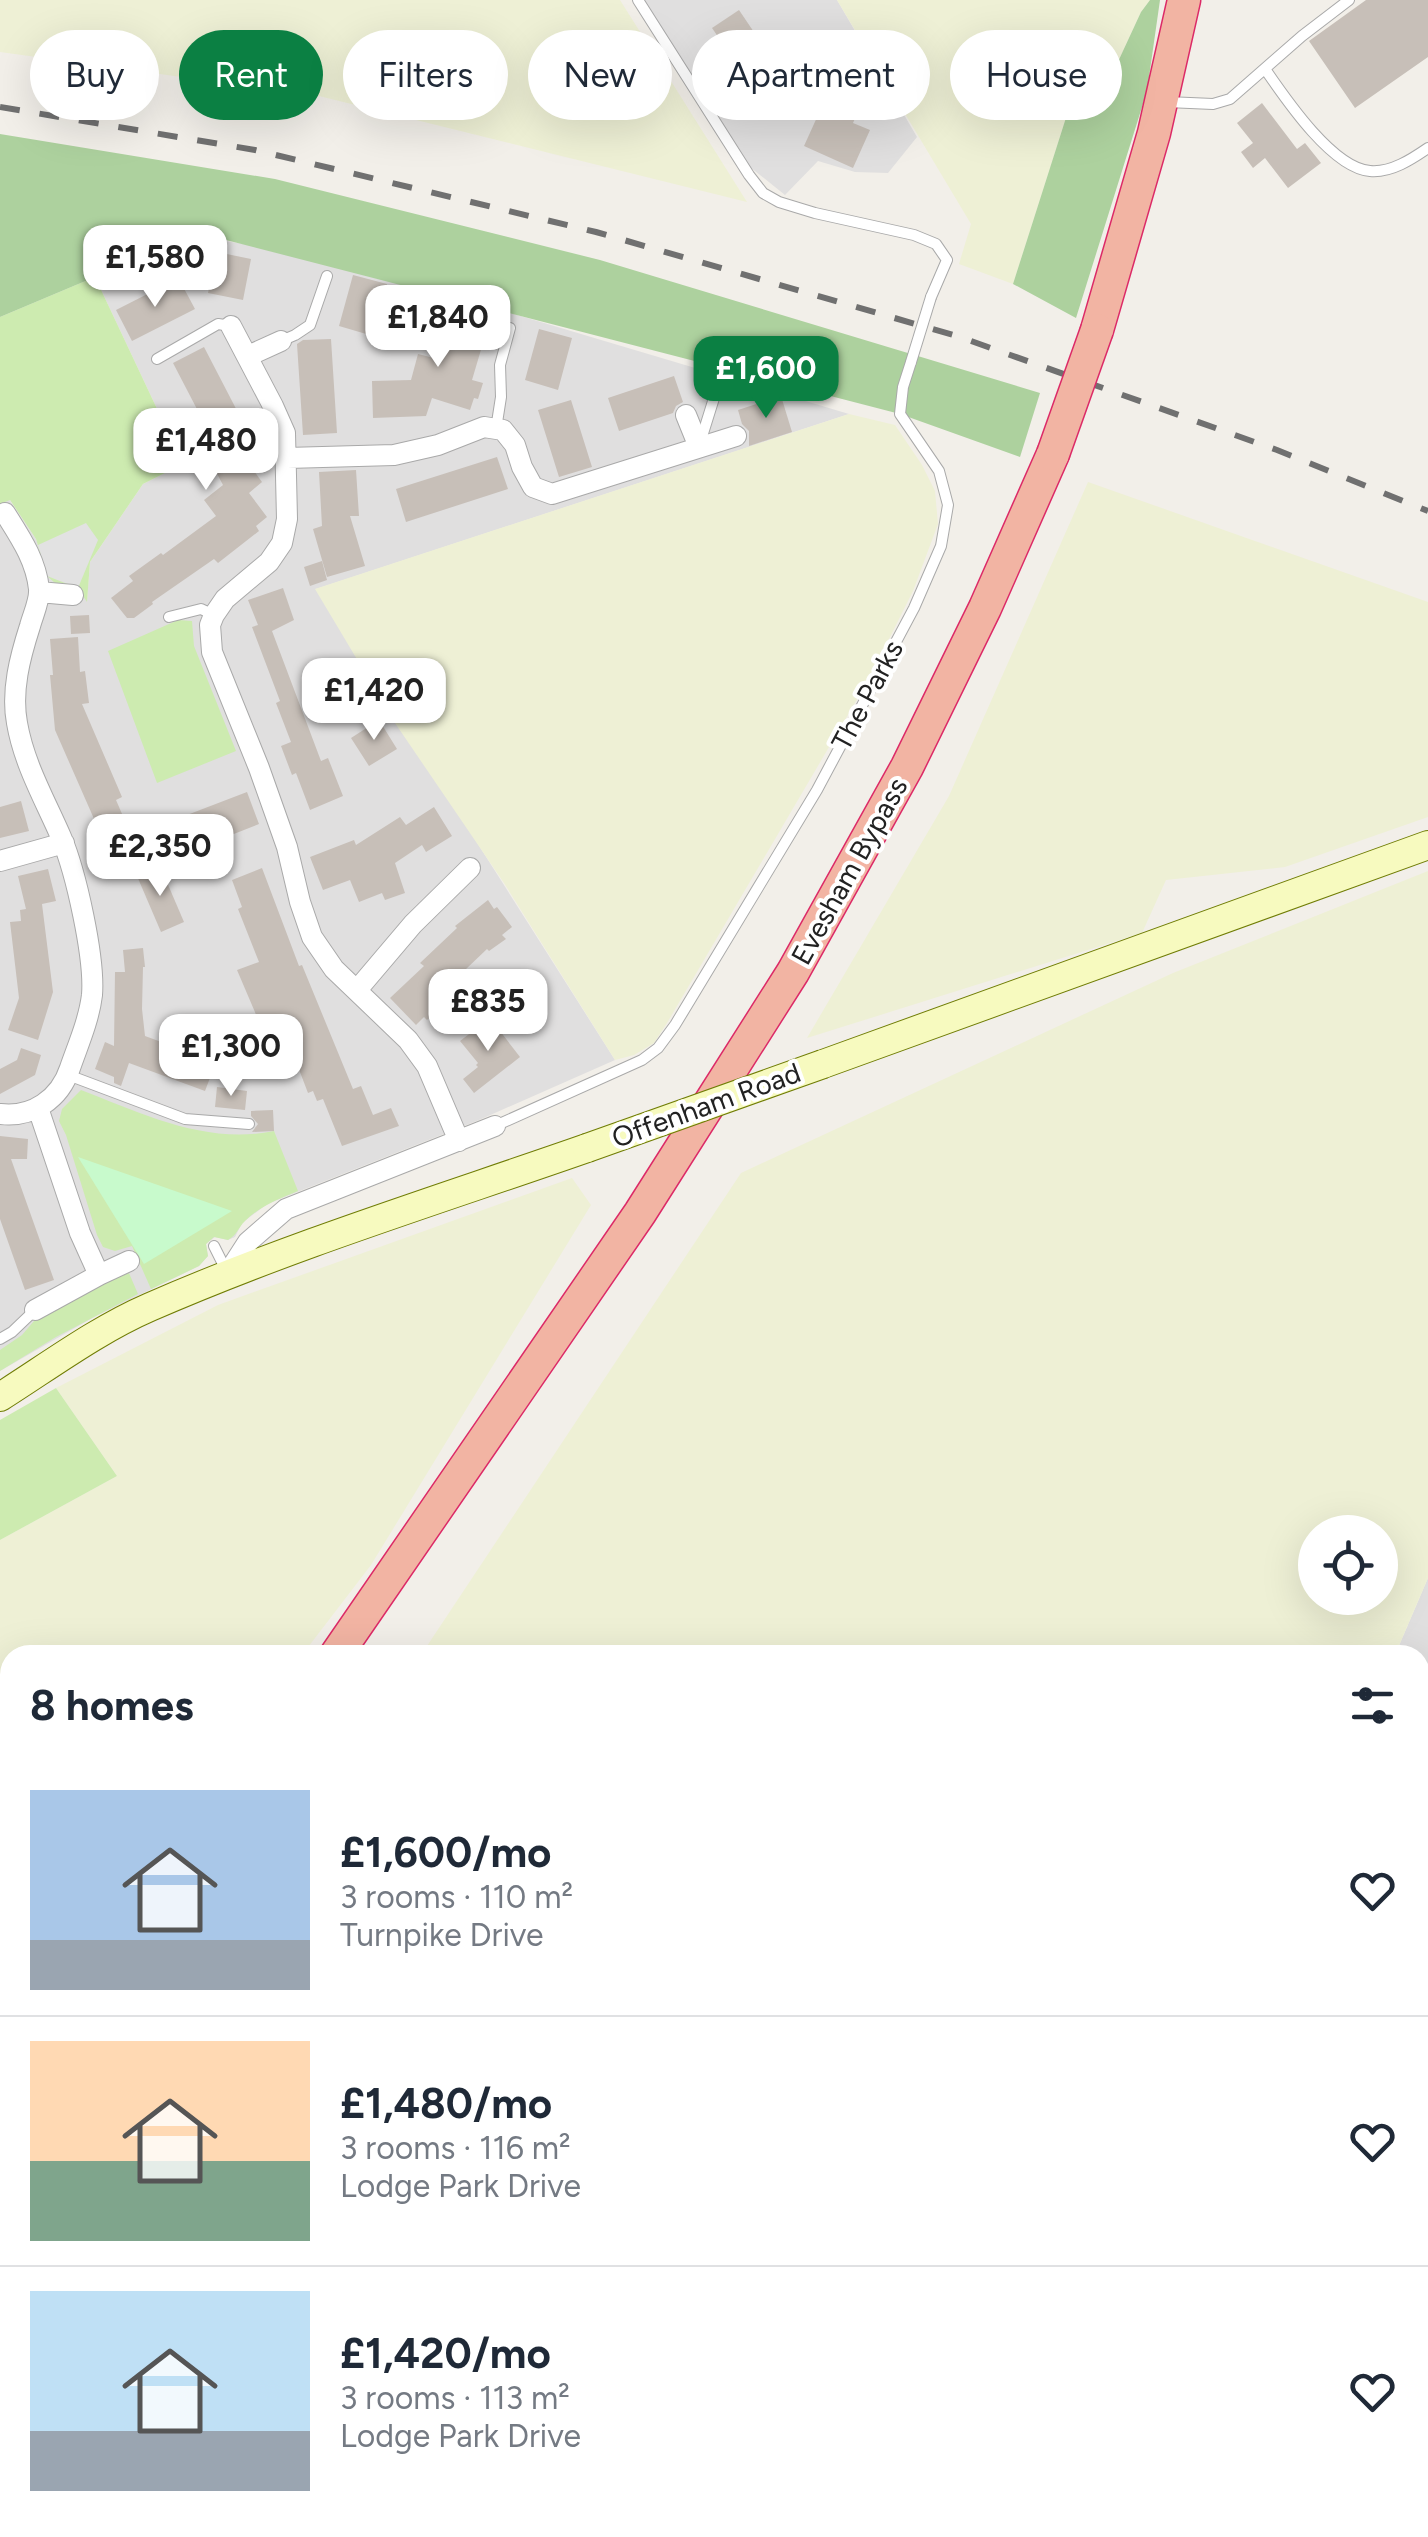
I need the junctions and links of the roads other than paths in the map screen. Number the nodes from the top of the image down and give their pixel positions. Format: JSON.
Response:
{"nodes":[{"id":1,"x":638,"y":0,"type":"edge"},
{"id":2,"x":1184,"y":0,"type":"edge"},
{"id":3,"x":1350,"y":0,"type":"edge"},
{"id":4,"x":1265,"y":69,"type":"junction"},
{"id":5,"x":1161,"y":102,"type":"junction"},
{"id":6,"x":1428,"y":148,"type":"edge"},
{"id":7,"x":327,"y":276,"type":"dead end"},
{"id":8,"x":231,"y":326,"type":"joint"},
{"id":9,"x":510,"y":328,"type":"dead end"},
{"id":10,"x":281,"y":341,"type":"joint"},
{"id":11,"x":248,"y":356,"type":"junction"},
{"id":12,"x":156,"y":359,"type":"dead end"},
{"id":13,"x":719,"y":382,"type":"dead end"},
{"id":14,"x":686,"y":415,"type":"dead end"},
{"id":15,"x":496,"y":429,"type":"junction"},
{"id":16,"x":736,"y":436,"type":"dead end"},
{"id":17,"x":699,"y":447,"type":"junction"},
{"id":18,"x":286,"y":458,"type":"junction"},
{"id":19,"x":2,"y":514,"type":"edge"},
{"id":20,"x":40,"y":592,"type":"junction"},
{"id":21,"x":73,"y":595,"type":"dead end"},
{"id":22,"x":214,"y":615,"type":"junction"},
{"id":23,"x":168,"y":617,"type":"dead end"},
{"id":24,"x":64,"y":844,"type":"junction"},
{"id":25,"x":1428,"y":845,"type":"edge"},
{"id":26,"x":0,"y":861,"type":"edge"},
{"id":27,"x":470,"y":868,"type":"dead end"},
{"id":28,"x":357,"y":990,"type":"junction"},
{"id":29,"x":68,"y":1076,"type":"junction"},
{"id":30,"x":38,"y":1108,"type":"junction"},
{"id":31,"x":0,"y":1114,"type":"edge"},
{"id":32,"x":248,"y":1124,"type":"dead end"},
{"id":33,"x":495,"y":1126,"type":"joint"},
{"id":34,"x":459,"y":1141,"type":"junction"},
{"id":35,"x":214,"y":1246,"type":"dead end"},
{"id":36,"x":129,"y":1261,"type":"dead end"},
{"id":37,"x":228,"y":1273,"type":"junction"},
{"id":38,"x":98,"y":1274,"type":"junction"},
{"id":39,"x":35,"y":1310,"type":"joint"},
{"id":40,"x":0,"y":1339,"type":"edge"},
{"id":41,"x":0,"y":1397,"type":"edge"},
{"id":42,"x":343,"y":1645,"type":"edge"}],
"edges":[{"from":1,"to":33,"type":"lane","name":"The Parks","bridge":true},
{"from":2,"to":5,"type":"highway","name":"Evesham Bypass"},
{"from":3,"to":4,"type":"lane"},
{"from":4,"to":5,"type":"lane"},
{"from":4,"to":6,"type":"lane"},
{"from":5,"to":42,"type":"highway","name":"Evesham Bypass","bridge":true},
{"from":7,"to":10,"type":"lane"},
{"from":8,"to":11,"type":"street"},
{"from":8,"to":12,"type":"lane"},
{"from":9,"to":15,"type":"lane"},
{"from":10,"to":11,"type":"street"},
{"from":11,"to":18,"type":"street"},
{"from":13,"to":17,"type":"lane"},
{"from":14,"to":17,"type":"street"},
{"from":15,"to":17,"type":"street"},
{"from":15,"to":18,"type":"street"},
{"from":16,"to":17,"type":"street"},
{"from":18,"to":22,"type":"street"},
{"from":19,"to":20,"type":"street"},
{"from":20,"to":21,"type":"street"},
{"from":20,"to":24,"type":"street"},
{"from":22,"to":23,"type":"lane"},
{"from":22,"to":28,"type":"street"},
{"from":24,"to":26,"type":"street"},
{"from":24,"to":29,"type":"street"},
{"from":25,"to":37,"type":"main road","name":"Offenham Road","bridge":true},
{"from":27,"to":28,"type":"street"},
{"from":28,"to":34,"type":"street"},
{"from":29,"to":30,"type":"street"},
{"from":29,"to":32,"type":"lane"},
{"from":30,"to":31,"type":"street"},
{"from":30,"to":38,"type":"street"},
{"from":33,"to":34,"type":"street","name":"The Parks"},
{"from":34,"to":37,"type":"street","name":"The Parks"},
{"from":35,"to":37,"type":"lane"},
{"from":36,"to":38,"type":"street"},
{"from":37,"to":41,"type":"main road","name":"Offenham Road"},
{"from":38,"to":39,"type":"street"},
{"from":39,"to":40,"type":"lane"}]}
